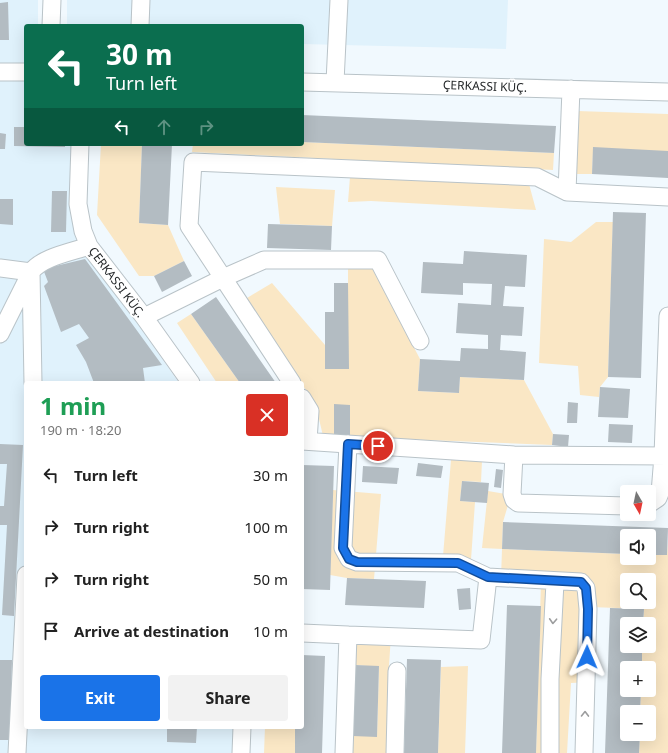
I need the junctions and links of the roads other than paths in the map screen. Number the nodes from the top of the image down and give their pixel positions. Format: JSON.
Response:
{"nodes":[{"id":1,"x":52,"y":0,"type":"edge"},
{"id":2,"x":141,"y":0,"type":"edge"},
{"id":3,"x":339,"y":0,"type":"edge"},
{"id":4,"x":52,"y":24,"type":"edge"},
{"id":5,"x":140,"y":24,"type":"edge"},
{"id":6,"x":0,"y":72,"type":"edge"},
{"id":7,"x":24,"y":72,"type":"edge"},
{"id":8,"x":304,"y":82,"type":"edge"},
{"id":9,"x":336,"y":82,"type":"junction"},
{"id":10,"x":571,"y":89,"type":"junction"},
{"id":11,"x":668,"y":92,"type":"edge"},
{"id":12,"x":80,"y":146,"type":"edge"},
{"id":13,"x":567,"y":192,"type":"junction"},
{"id":14,"x":668,"y":197,"type":"edge"},
{"id":15,"x":89,"y":246,"type":"junction"},
{"id":16,"x":0,"y":268,"type":"edge"},
{"id":17,"x":31,"y":272,"type":"junction"},
{"id":18,"x":223,"y":278,"type":"junction"},
{"id":19,"x":668,"y":316,"type":"edge"},
{"id":20,"x":144,"y":317,"type":"junction"},
{"id":21,"x":0,"y":334,"type":"edge"},
{"id":22,"x":420,"y":341,"type":"dead end"},
{"id":23,"x":33,"y":381,"type":"edge"},
{"id":24,"x":190,"y":381,"type":"edge"},
{"id":25,"x":291,"y":381,"type":"edge"},
{"id":26,"x":304,"y":401,"type":"edge"},
{"id":27,"x":305,"y":441,"type":"edge"},
{"id":28,"x":348,"y":444,"type":"junction"},
{"id":29,"x":514,"y":455,"type":"junction"},
{"id":30,"x":666,"y":456,"type":"edge"},
{"id":31,"x":656,"y":499,"type":"edge"},
{"id":32,"x":620,"y":506,"type":"edge"},
{"id":33,"x":488,"y":577,"type":"junction"},
{"id":34,"x":555,"y":582,"type":"junction"},
{"id":35,"x":24,"y":615,"type":"edge"},
{"id":36,"x":304,"y":633,"type":"edge"},
{"id":37,"x":348,"y":635,"type":"junction"},
{"id":38,"x":397,"y":671,"type":"dead end"},
{"id":39,"x":242,"y":729,"type":"edge"},
{"id":40,"x":17,"y":753,"type":"edge"},
{"id":41,"x":241,"y":753,"type":"edge"},
{"id":42,"x":344,"y":753,"type":"edge"},
{"id":43,"x":395,"y":753,"type":"edge"},
{"id":44,"x":550,"y":753,"type":"edge"},
{"id":45,"x":584,"y":753,"type":"edge"}],
"edges":[{"from":1,"to":4,"type":"street"},
{"from":2,"to":5,"type":"street"},
{"from":3,"to":9,"type":"street"},
{"from":6,"to":7,"type":"street"},
{"from":8,"to":9,"type":"street"},
{"from":9,"to":10,"type":"street"},
{"from":10,"to":11,"type":"street"},
{"from":10,"to":13,"type":"street"},
{"from":12,"to":15,"type":"street"},
{"from":13,"to":14,"type":"street"},
{"from":13,"to":18,"type":"street"},
{"from":15,"to":17,"type":"street"},
{"from":15,"to":20,"type":"street"},
{"from":16,"to":17,"type":"street"},
{"from":17,"to":21,"type":"street"},
{"from":17,"to":23,"type":"street"},
{"from":18,"to":20,"type":"street"},
{"from":18,"to":22,"type":"street"},
{"from":18,"to":25,"type":"street"},
{"from":19,"to":30,"type":"street"},
{"from":20,"to":24,"type":"street"},
{"from":26,"to":27,"type":"street"},
{"from":27,"to":28,"type":"street"},
{"from":28,"to":29,"type":"street"},
{"from":28,"to":33,"type":"street"},
{"from":29,"to":30,"type":"street"},
{"from":29,"to":32,"type":"street"},
{"from":30,"to":31,"type":"street"},
{"from":33,"to":34,"type":"street"},
{"from":33,"to":37,"type":"street"},
{"from":34,"to":44,"type":"street","one_way":true},
{"from":45,"to":34,"type":"street","one_way":true},
{"from":35,"to":40,"type":"street"},
{"from":36,"to":37,"type":"street"},
{"from":37,"to":42,"type":"street"},
{"from":38,"to":43,"type":"street"},
{"from":39,"to":41,"type":"street"}]}
